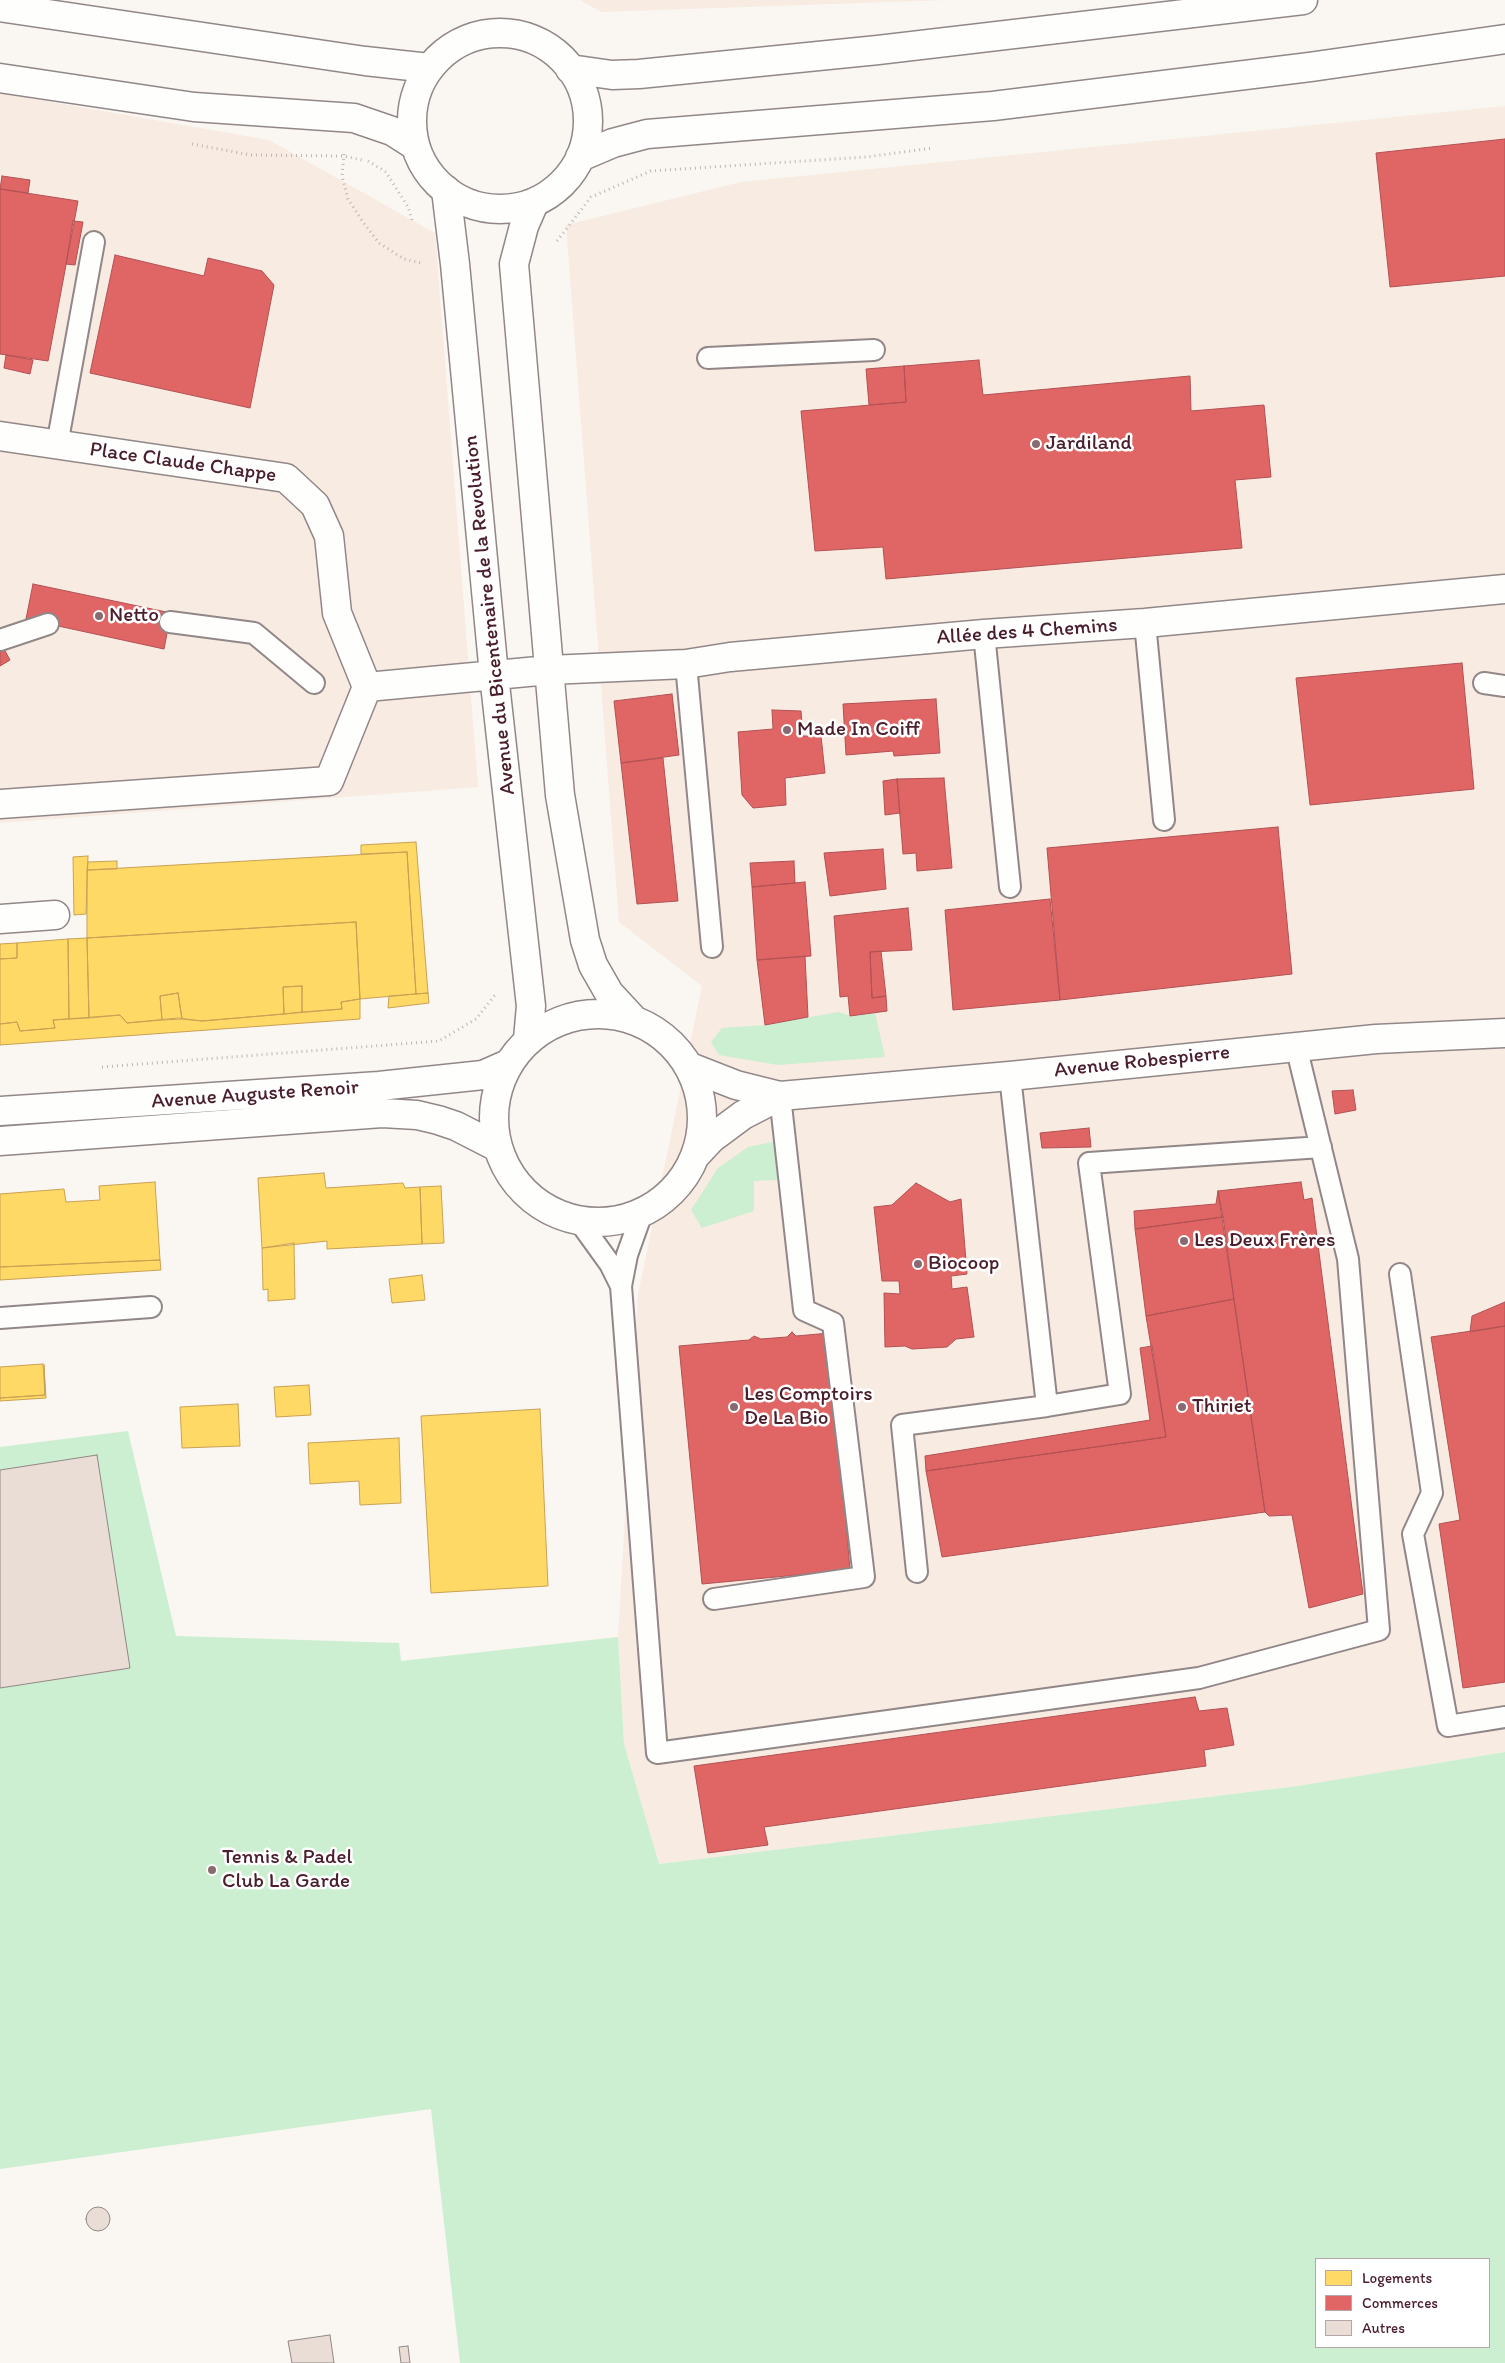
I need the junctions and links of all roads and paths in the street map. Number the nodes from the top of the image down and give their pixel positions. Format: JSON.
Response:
{"nodes":[{"id":1,"x":1303,"y":0,"type":"edge"},
{"id":2,"x":0,"y":7,"type":"edge"},
{"id":3,"x":1505,"y":39,"type":"edge"},
{"id":4,"x":429,"y":68,"type":"junction"},
{"id":5,"x":570,"y":69,"type":"junction"},
{"id":6,"x":0,"y":78,"type":"edge"},
{"id":7,"x":354,"y":118,"type":"junction"},
{"id":8,"x":183,"y":142,"type":"dead end"},
{"id":9,"x":414,"y":145,"type":"junction"},
{"id":10,"x":343,"y":156,"type":"junction"},
{"id":11,"x":580,"y":157,"type":"junction"},
{"id":12,"x":446,"y":190,"type":"junction"},
{"id":13,"x":534,"y":203,"type":"junction"},
{"id":14,"x":416,"y":232,"type":"dead end"},
{"id":15,"x":94,"y":242,"type":"dead end"},
{"id":16,"x":424,"y":256,"type":"dead end"},
{"id":17,"x":874,"y":350,"type":"dead end"},
{"id":18,"x":708,"y":358,"type":"dead end"},
{"id":19,"x":0,"y":436,"type":"edge"},
{"id":20,"x":57,"y":444,"type":"junction"},
{"id":21,"x":1505,"y":589,"type":"edge"},
{"id":22,"x":170,"y":622,"type":"dead end"},
{"id":23,"x":1145,"y":623,"type":"junction"},
{"id":24,"x":48,"y":624,"type":"dead end"},
{"id":25,"x":984,"y":634,"type":"junction"},
{"id":26,"x":0,"y":640,"type":"edge"},
{"id":27,"x":686,"y":664,"type":"junction"},
{"id":28,"x":549,"y":670,"type":"junction"},
{"id":29,"x":494,"y":674,"type":"junction"},
{"id":30,"x":314,"y":683,"type":"dead end"},
{"id":31,"x":1484,"y":683,"type":"dead end"},
{"id":32,"x":1505,"y":686,"type":"edge"},
{"id":33,"x":366,"y":687,"type":"junction"},
{"id":34,"x":0,"y":804,"type":"edge"},
{"id":35,"x":1164,"y":820,"type":"dead end"},
{"id":36,"x":1010,"y":887,"type":"dead end"},
{"id":37,"x":55,"y":915,"type":"dead end"},
{"id":38,"x":0,"y":919,"type":"edge"},
{"id":39,"x":712,"y":946,"type":"dead end"},
{"id":40,"x":526,"y":954,"type":"junction"},
{"id":41,"x":634,"y":1020,"type":"junction"},
{"id":42,"x":1505,"y":1033,"type":"edge"},
{"id":43,"x":528,"y":1039,"type":"junction"},
{"id":44,"x":1296,"y":1046,"type":"junction"},
{"id":45,"x":508,"y":1064,"type":"junction"},
{"id":46,"x":99,"y":1067,"type":"dead end"},
{"id":47,"x":690,"y":1067,"type":"junction"},
{"id":48,"x":1010,"y":1076,"type":"junction"},
{"id":49,"x":780,"y":1096,"type":"junction"},
{"id":50,"x":0,"y":1111,"type":"edge"},
{"id":51,"x":0,"y":1141,"type":"edge"},
{"id":52,"x":497,"y":1147,"type":"junction"},
{"id":53,"x":1321,"y":1147,"type":"junction"},
{"id":54,"x":696,"y":1155,"type":"junction"},
{"id":55,"x":642,"y":1213,"type":"junction"},
{"id":56,"x":579,"y":1221,"type":"junction"},
{"id":57,"x":1400,"y":1274,"type":"dead end"},
{"id":58,"x":621,"y":1286,"type":"junction"},
{"id":59,"x":151,"y":1307,"type":"dead end"},
{"id":60,"x":0,"y":1318,"type":"edge"},
{"id":61,"x":1047,"y":1406,"type":"junction"},
{"id":62,"x":917,"y":1572,"type":"dead end"},
{"id":63,"x":714,"y":1599,"type":"dead end"},
{"id":64,"x":1505,"y":1716,"type":"edge"}],
"edges":[{"from":1,"to":5,"type":"street"},
{"from":2,"to":4,"type":"street"},
{"from":3,"to":11,"type":"street"},
{"from":4,"to":5,"type":"street"},
{"from":4,"to":9,"type":"street"},
{"from":5,"to":11,"type":"street"},
{"from":6,"to":7,"type":"street"},
{"from":7,"to":9,"type":"street"},
{"from":7,"to":10,"type":"path"},
{"from":8,"to":10,"type":"path"},
{"from":9,"to":12,"type":"street"},
{"from":10,"to":14,"type":"path"},
{"from":10,"to":16,"type":"path"},
{"from":11,"to":13,"type":"street"},
{"from":12,"to":13,"type":"street"},
{"from":12,"to":29,"type":"street","name":"Avenue du Bicentenaire de la Revolution"},
{"from":13,"to":28,"type":"street"},
{"from":15,"to":20,"type":"lane"},
{"from":17,"to":18,"type":"lane"},
{"from":19,"to":20,"type":"street","name":"Place Claude Chappe"},
{"from":20,"to":33,"type":"street","name":"Place Claude Chappe"},
{"from":21,"to":23,"type":"street","name":"Allée des 4 Chemins"},
{"from":22,"to":30,"type":"lane"},
{"from":23,"to":25,"type":"street","name":"Allée des 4 Chemins"},
{"from":23,"to":35,"type":"lane"},
{"from":24,"to":26,"type":"lane"},
{"from":25,"to":27,"type":"street","name":"Allée des 4 Chemins"},
{"from":25,"to":36,"type":"lane"},
{"from":27,"to":28,"type":"street","name":"Allée des 4 Chemins"},
{"from":27,"to":39,"type":"lane"},
{"from":28,"to":29,"type":"street","name":"Allée des 4 Chemins"},
{"from":28,"to":41,"type":"street"},
{"from":29,"to":33,"type":"street"},
{"from":29,"to":40,"type":"street","name":"Avenue du Bicentenaire de la Revolution"},
{"from":31,"to":32,"type":"lane"},
{"from":33,"to":34,"type":"street"},
{"from":37,"to":38,"type":"street"},
{"from":40,"to":43,"type":"street","name":"Avenue du Bicentenaire de la Revolution"},
{"from":40,"to":46,"type":"path"},
{"from":41,"to":43,"type":"street"},
{"from":41,"to":47,"type":"street"},
{"from":42,"to":44,"type":"street","name":"Avenue Robespierre"},
{"from":43,"to":45,"type":"street"},
{"from":44,"to":48,"type":"street","name":"Avenue Robespierre"},
{"from":44,"to":53,"type":"lane"},
{"from":45,"to":50,"type":"street","name":"Avenue Auguste Renoir"},
{"from":45,"to":52,"type":"street"},
{"from":47,"to":49,"type":"street","name":"Avenue Robespierre"},
{"from":47,"to":54,"type":"street"},
{"from":48,"to":49,"type":"street","name":"Avenue Robespierre"},
{"from":48,"to":61,"type":"lane"},
{"from":49,"to":54,"type":"street","name":"Avenue Robespierre"},
{"from":49,"to":63,"type":"lane"},
{"from":51,"to":52,"type":"street","name":"Avenue Auguste Renoir"},
{"from":52,"to":56,"type":"street"},
{"from":53,"to":58,"type":"lane"},
{"from":53,"to":61,"type":"lane"},
{"from":54,"to":55,"type":"street"},
{"from":55,"to":56,"type":"street"},
{"from":55,"to":58,"type":"lane"},
{"from":56,"to":58,"type":"lane"},
{"from":57,"to":64,"type":"lane"},
{"from":59,"to":60,"type":"lane"},
{"from":61,"to":62,"type":"lane"}]}
